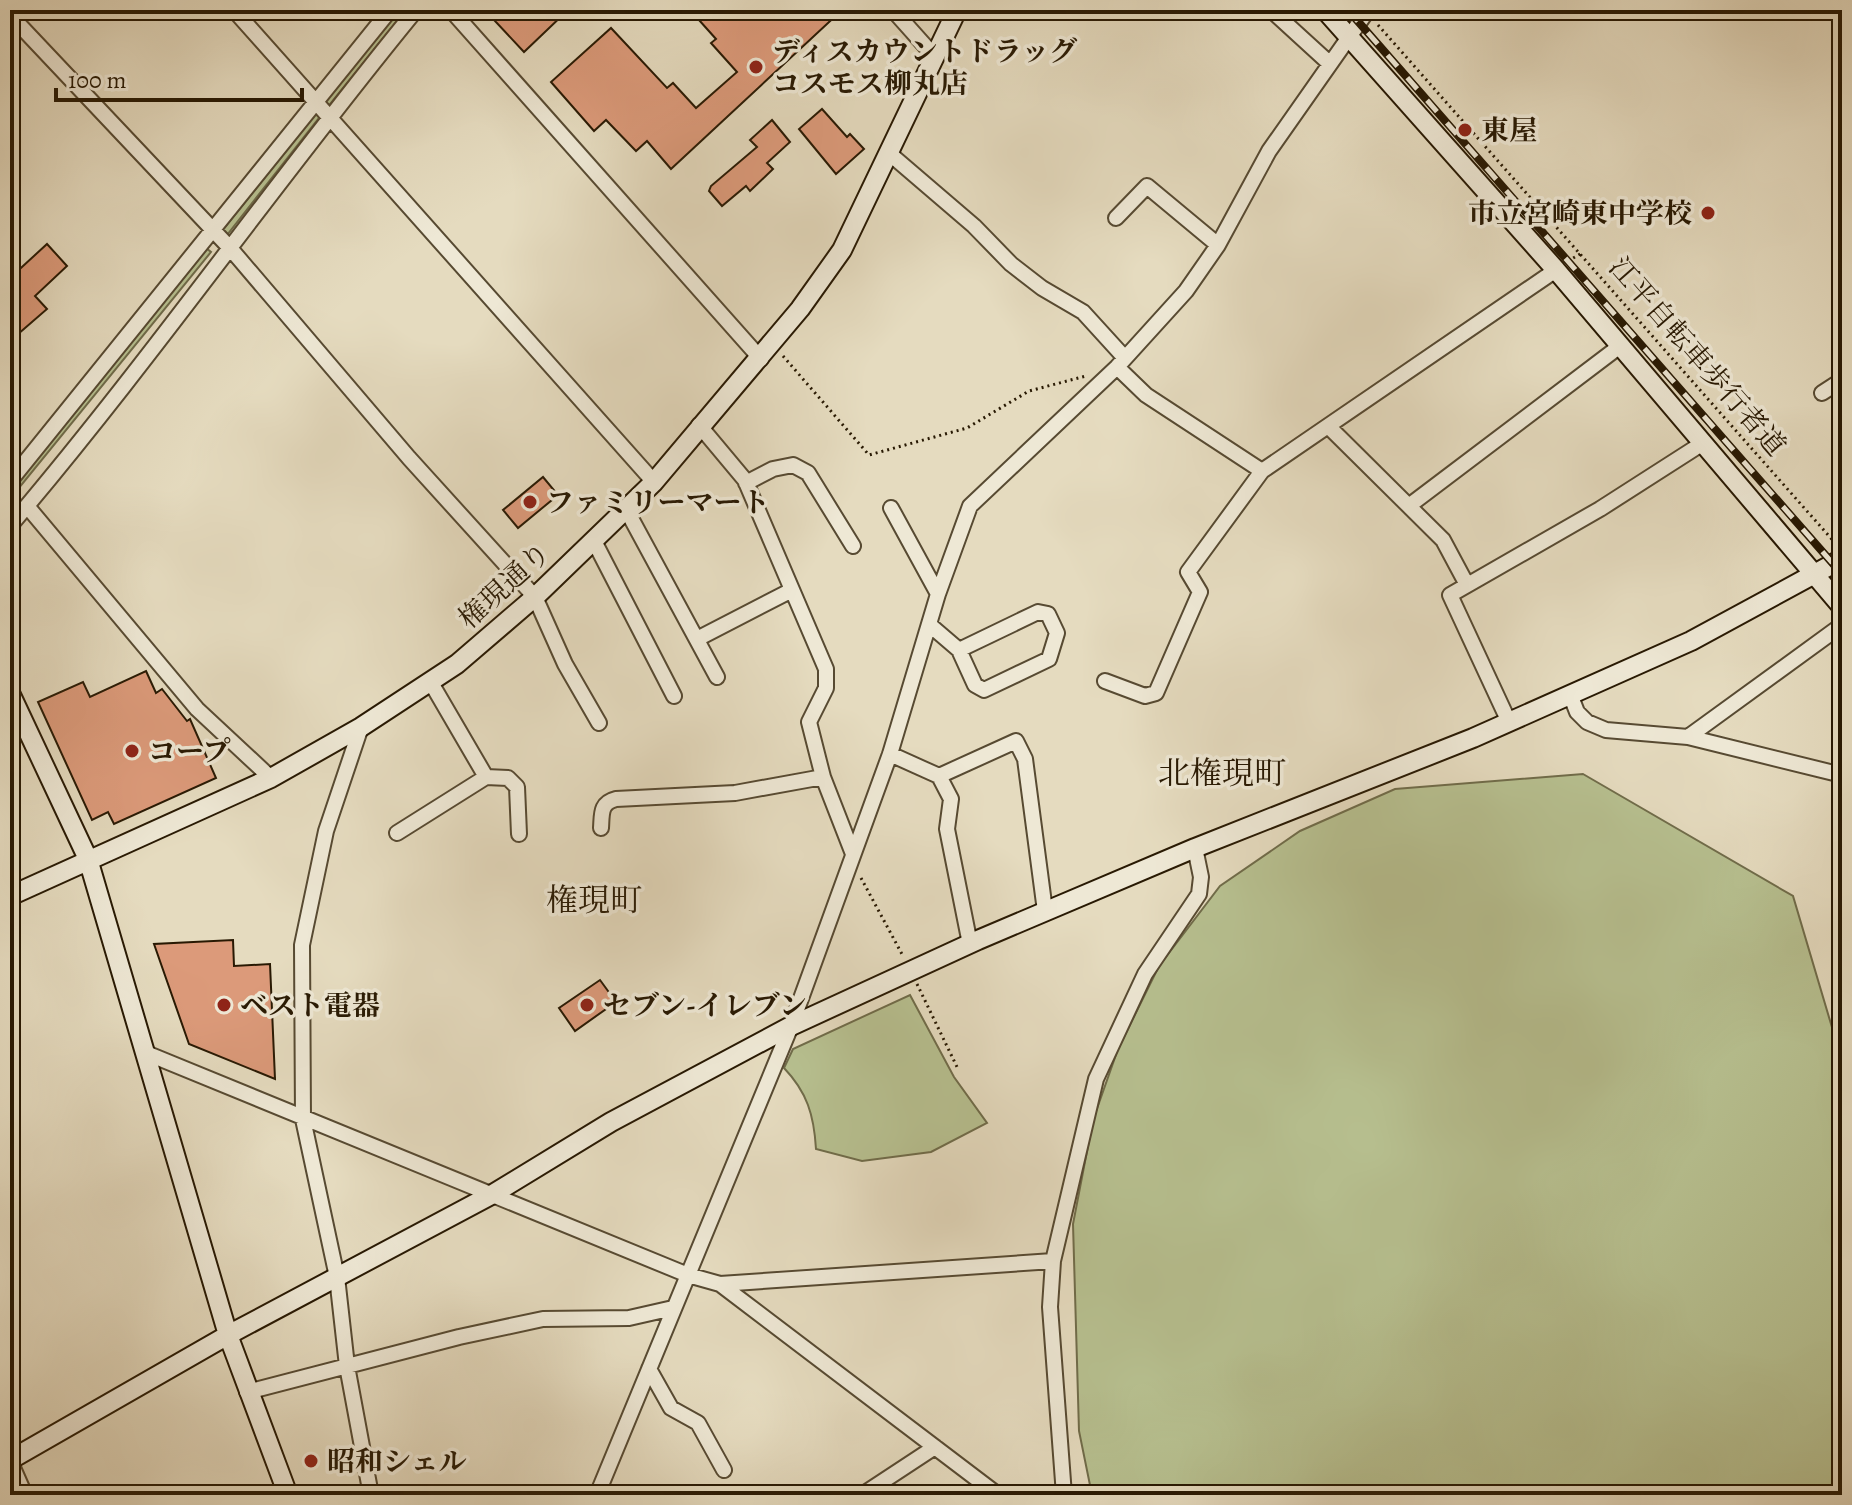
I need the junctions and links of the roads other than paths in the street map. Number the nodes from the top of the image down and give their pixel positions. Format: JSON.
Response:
{"nodes":[{"id":1,"x":234,"y":10,"type":"edge"},
{"id":2,"x":390,"y":10,"type":"edge"},
{"id":3,"x":416,"y":10,"type":"edge"},
{"id":4,"x":451,"y":10,"type":"edge"},
{"id":5,"x":893,"y":10,"type":"edge"},
{"id":6,"x":957,"y":10,"type":"edge"},
{"id":7,"x":1271,"y":10,"type":"edge"},
{"id":8,"x":1325,"y":10,"type":"edge"},
{"id":9,"x":1367,"y":11,"type":"edge"},
{"id":10,"x":10,"y":15,"type":"edge"},
{"id":11,"x":1348,"y":34,"type":"junction"},
{"id":12,"x":935,"y":57,"type":"junction"},
{"id":13,"x":1328,"y":62,"type":"junction"},
{"id":14,"x":318,"y":103,"type":"junction"},
{"id":15,"x":329,"y":116,"type":"junction"},
{"id":16,"x":890,"y":154,"type":"junction"},
{"id":17,"x":1116,"y":218,"type":"dead end"},
{"id":18,"x":212,"y":232,"type":"junction"},
{"id":19,"x":1218,"y":245,"type":"junction"},
{"id":20,"x":230,"y":248,"type":"junction"},
{"id":21,"x":1556,"y":270,"type":"junction"},
{"id":22,"x":1620,"y":346,"type":"junction"},
{"id":23,"x":766,"y":351,"type":"junction"},
{"id":24,"x":1120,"y":362,"type":"junction"},
{"id":25,"x":1842,"y":380,"type":"edge"},
{"id":26,"x":1822,"y":393,"type":"dead end"},
{"id":27,"x":699,"y":425,"type":"junction"},
{"id":28,"x":1330,"y":428,"type":"junction"},
{"id":29,"x":1703,"y":443,"type":"junction"},
{"id":30,"x":1262,"y":471,"type":"junction"},
{"id":31,"x":10,"y":481,"type":"edge"},
{"id":32,"x":654,"y":482,"type":"junction"},
{"id":33,"x":746,"y":483,"type":"junction"},
{"id":34,"x":1410,"y":505,"type":"junction"},
{"id":35,"x":27,"y":506,"type":"junction"},
{"id":36,"x":891,"y":508,"type":"dead end"},
{"id":37,"x":626,"y":509,"type":"junction"},
{"id":38,"x":10,"y":526,"type":"edge"},
{"id":39,"x":594,"y":541,"type":"junction"},
{"id":40,"x":853,"y":546,"type":"dead end"},
{"id":41,"x":1842,"y":559,"type":"edge"},
{"id":42,"x":1814,"y":574,"type":"junction"},
{"id":43,"x":1466,"y":583,"type":"junction"},
{"id":44,"x":792,"y":590,"type":"junction"},
{"id":45,"x":938,"y":594,"type":"junction"},
{"id":46,"x":535,"y":597,"type":"junction"},
{"id":47,"x":1842,"y":607,"type":"edge"},
{"id":48,"x":1842,"y":625,"type":"edge"},
{"id":49,"x":931,"y":626,"type":"junction"},
{"id":50,"x":697,"y":639,"type":"junction"},
{"id":51,"x":959,"y":650,"type":"junction"},
{"id":52,"x":717,"y":677,"type":"dead end"},
{"id":53,"x":430,"y":681,"type":"junction"},
{"id":54,"x":1105,"y":681,"type":"dead end"},
{"id":55,"x":10,"y":693,"type":"edge"},
{"id":56,"x":1570,"y":694,"type":"junction"},
{"id":57,"x":674,"y":696,"type":"dead end"},
{"id":58,"x":1509,"y":722,"type":"junction"},
{"id":59,"x":599,"y":723,"type":"dead end"},
{"id":60,"x":361,"y":727,"type":"junction"},
{"id":61,"x":1688,"y":737,"type":"junction"},
{"id":62,"x":890,"y":754,"type":"junction"},
{"id":63,"x":1842,"y":775,"type":"edge"},
{"id":64,"x":939,"y":776,"type":"junction"},
{"id":65,"x":486,"y":777,"type":"junction"},
{"id":66,"x":823,"y":777,"type":"junction"},
{"id":67,"x":271,"y":778,"type":"junction"},
{"id":68,"x":601,"y":828,"type":"dead end"},
{"id":69,"x":397,"y":833,"type":"dead end"},
{"id":70,"x":519,"y":834,"type":"dead end"},
{"id":71,"x":1195,"y":848,"type":"junction"},
{"id":72,"x":852,"y":858,"type":"junction"},
{"id":73,"x":88,"y":859,"type":"junction"},
{"id":74,"x":10,"y":896,"type":"edge"},
{"id":75,"x":1045,"y":911,"type":"junction"},
{"id":76,"x":970,"y":944,"type":"junction"},
{"id":77,"x":791,"y":1026,"type":"junction"},
{"id":78,"x":146,"y":1053,"type":"junction"},
{"id":79,"x":303,"y":1119,"type":"junction"},
{"id":80,"x":493,"y":1194,"type":"junction"},
{"id":81,"x":1053,"y":1261,"type":"junction"},
{"id":82,"x":688,"y":1275,"type":"junction"},
{"id":83,"x":337,"y":1277,"type":"junction"},
{"id":84,"x":720,"y":1284,"type":"junction"},
{"id":85,"x":673,"y":1308,"type":"junction"},
{"id":86,"x":228,"y":1335,"type":"junction"},
{"id":87,"x":347,"y":1366,"type":"junction"},
{"id":88,"x":649,"y":1369,"type":"junction"},
{"id":89,"x":247,"y":1392,"type":"junction"},
{"id":90,"x":935,"y":1447,"type":"junction"},
{"id":91,"x":10,"y":1460,"type":"edge"},
{"id":92,"x":724,"y":1470,"type":"dead end"},
{"id":93,"x":25,"y":1495,"type":"edge"},
{"id":94,"x":288,"y":1495,"type":"edge"},
{"id":95,"x":371,"y":1495,"type":"edge"},
{"id":96,"x":492,"y":1495,"type":"edge"},
{"id":97,"x":499,"y":1495,"type":"edge"},
{"id":98,"x":597,"y":1495,"type":"edge"},
{"id":99,"x":862,"y":1495,"type":"edge"},
{"id":100,"x":998,"y":1495,"type":"edge"},
{"id":101,"x":1064,"y":1495,"type":"edge"}],
"edges":[{"from":1,"to":14,"type":"street"},
{"from":2,"to":14,"type":"street"},
{"from":3,"to":15,"type":"street"},
{"from":4,"to":23,"type":"street"},
{"from":5,"to":12,"type":"street"},
{"from":6,"to":12,"type":"street","name":"権現通り"},
{"from":7,"to":13,"type":"street"},
{"from":8,"to":11,"type":"street"},
{"from":9,"to":11,"type":"street"},
{"from":10,"to":18,"type":"street"},
{"from":11,"to":13,"type":"street"},
{"from":11,"to":21,"type":"street"},
{"from":12,"to":16,"type":"street","name":"権現通り"},
{"from":13,"to":19,"type":"street"},
{"from":14,"to":15,"type":"street"},
{"from":14,"to":18,"type":"street"},
{"from":15,"to":20,"type":"street"},
{"from":15,"to":32,"type":"street"},
{"from":16,"to":23,"type":"street","name":"権現通り"},
{"from":16,"to":24,"type":"street"},
{"from":17,"to":19,"type":"street"},
{"from":18,"to":20,"type":"street"},
{"from":18,"to":31,"type":"street"},
{"from":19,"to":24,"type":"street"},
{"from":20,"to":35,"type":"street"},
{"from":20,"to":46,"type":"street"},
{"from":21,"to":22,"type":"street"},
{"from":21,"to":28,"type":"street"},
{"from":22,"to":29,"type":"street"},
{"from":22,"to":34,"type":"street"},
{"from":23,"to":27,"type":"street","name":"権現通り"},
{"from":24,"to":30,"type":"street"},
{"from":24,"to":45,"type":"street"},
{"from":25,"to":26,"type":"street"},
{"from":27,"to":32,"type":"street","name":"権現通り"},
{"from":27,"to":33,"type":"street"},
{"from":28,"to":30,"type":"street"},
{"from":28,"to":34,"type":"street"},
{"from":29,"to":42,"type":"street"},
{"from":29,"to":43,"type":"street"},
{"from":30,"to":54,"type":"street"},
{"from":32,"to":37,"type":"street","name":"権現通り"},
{"from":33,"to":40,"type":"street"},
{"from":33,"to":44,"type":"street"},
{"from":34,"to":43,"type":"street"},
{"from":35,"to":38,"type":"street"},
{"from":35,"to":67,"type":"street"},
{"from":36,"to":45,"type":"street"},
{"from":37,"to":39,"type":"street","name":"権現通り"},
{"from":37,"to":50,"type":"street"},
{"from":39,"to":46,"type":"street","name":"権現通り"},
{"from":39,"to":57,"type":"street"},
{"from":41,"to":42,"type":"street"},
{"from":42,"to":47,"type":"street"},
{"from":42,"to":56,"type":"street"},
{"from":43,"to":58,"type":"street"},
{"from":44,"to":50,"type":"street"},
{"from":44,"to":66,"type":"street"},
{"from":45,"to":49,"type":"street"},
{"from":46,"to":53,"type":"street","name":"権現通り"},
{"from":46,"to":59,"type":"street"},
{"from":48,"to":61,"type":"street"},
{"from":49,"to":51,"type":"street"},
{"from":49,"to":62,"type":"street"},
{"from":50,"to":52,"type":"street"},
{"from":51,"to":51,"type":"street"},
{"from":53,"to":60,"type":"street","name":"権現通り"},
{"from":53,"to":65,"type":"street"},
{"from":55,"to":73,"type":"street"},
{"from":56,"to":58,"type":"street"},
{"from":56,"to":61,"type":"street"},
{"from":58,"to":71,"type":"street"},
{"from":60,"to":67,"type":"street","name":"権現通り"},
{"from":60,"to":79,"type":"street"},
{"from":61,"to":63,"type":"street"},
{"from":62,"to":64,"type":"street"},
{"from":62,"to":72,"type":"street"},
{"from":64,"to":75,"type":"street"},
{"from":64,"to":76,"type":"street"},
{"from":65,"to":69,"type":"street"},
{"from":65,"to":70,"type":"street"},
{"from":66,"to":68,"type":"street"},
{"from":66,"to":72,"type":"street"},
{"from":67,"to":73,"type":"street","name":"権現通り"},
{"from":71,"to":75,"type":"street"},
{"from":71,"to":81,"type":"street"},
{"from":72,"to":77,"type":"street"},
{"from":73,"to":74,"type":"street","name":"権現通り"},
{"from":73,"to":78,"type":"street"},
{"from":75,"to":76,"type":"street"},
{"from":76,"to":77,"type":"street"},
{"from":77,"to":80,"type":"street"},
{"from":77,"to":82,"type":"street"},
{"from":78,"to":79,"type":"street"},
{"from":78,"to":86,"type":"street"},
{"from":79,"to":80,"type":"street"},
{"from":79,"to":83,"type":"street"},
{"from":80,"to":82,"type":"street"},
{"from":80,"to":83,"type":"street"},
{"from":81,"to":84,"type":"street"},
{"from":81,"to":101,"type":"street"},
{"from":82,"to":84,"type":"street"},
{"from":82,"to":85,"type":"street"},
{"from":83,"to":86,"type":"street"},
{"from":83,"to":87,"type":"street"},
{"from":84,"to":90,"type":"street"},
{"from":85,"to":87,"type":"street"},
{"from":85,"to":88,"type":"street"},
{"from":86,"to":89,"type":"street"},
{"from":86,"to":91,"type":"street"},
{"from":87,"to":89,"type":"street"},
{"from":87,"to":95,"type":"street"},
{"from":88,"to":92,"type":"street"},
{"from":88,"to":98,"type":"street"},
{"from":89,"to":94,"type":"street"},
{"from":90,"to":99,"type":"street"},
{"from":90,"to":100,"type":"street"},
{"from":91,"to":93,"type":"street"},
{"from":96,"to":97,"type":"street"}]}
